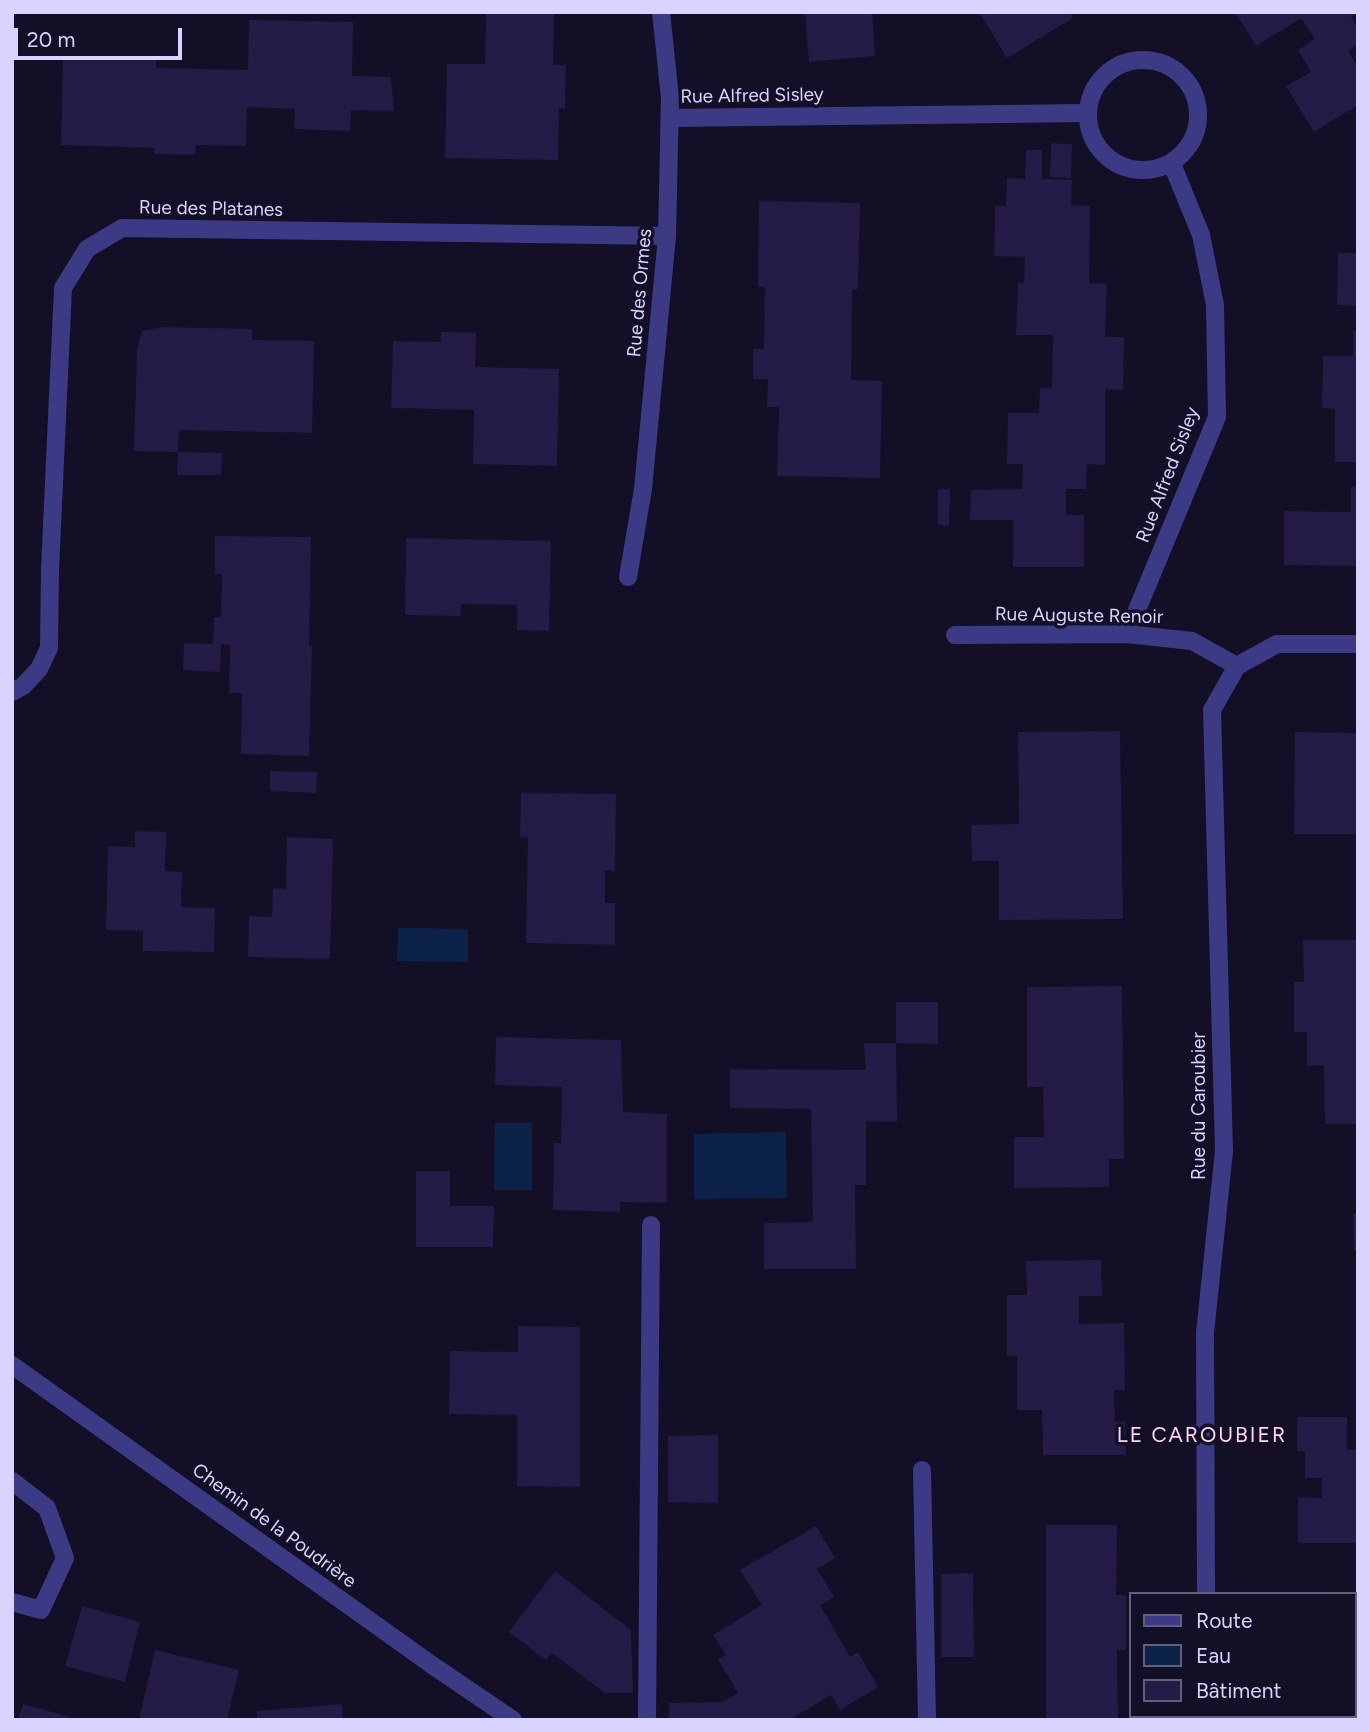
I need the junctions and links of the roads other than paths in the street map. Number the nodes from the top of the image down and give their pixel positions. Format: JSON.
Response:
{"nodes":[{"id":1,"x":661,"y":12,"type":"edge"},
{"id":2,"x":1087,"y":113,"type":"junction"},
{"id":3,"x":670,"y":118,"type":"junction"},
{"id":4,"x":1172,"y":164,"type":"junction"},
{"id":5,"x":667,"y":236,"type":"junction"},
{"id":6,"x":628,"y":577,"type":"dead end"},
{"id":7,"x":1128,"y":634,"type":"junction"},
{"id":8,"x":955,"y":635,"type":"dead end"},
{"id":9,"x":1358,"y":644,"type":"edge"},
{"id":10,"x":1237,"y":666,"type":"junction"},
{"id":11,"x":12,"y":692,"type":"edge"},
{"id":12,"x":651,"y":1225,"type":"dead end"},
{"id":13,"x":12,"y":1365,"type":"edge"},
{"id":14,"x":922,"y":1470,"type":"dead end"},
{"id":15,"x":12,"y":1480,"type":"edge"},
{"id":16,"x":1206,"y":1592,"type":"edge"},
{"id":17,"x":12,"y":1602,"type":"edge"},
{"id":18,"x":512,"y":1719,"type":"edge"},
{"id":19,"x":647,"y":1720,"type":"edge"},
{"id":20,"x":927,"y":1720,"type":"edge"}],
"edges":[{"from":1,"to":3,"type":"street","name":"Rue des Ormes"},
{"from":2,"to":3,"type":"street","name":"Rue Alfred Sisley"},
{"from":2,"to":4,"type":"street"},
{"from":2,"to":4,"type":"street"},
{"from":3,"to":5,"type":"street","name":"Rue des Ormes"},
{"from":4,"to":7,"type":"street","name":"Rue Alfred Sisley"},
{"from":5,"to":6,"type":"street","name":"Rue des Ormes"},
{"from":5,"to":11,"type":"street","name":"Rue des Platanes"},
{"from":7,"to":8,"type":"street","name":"Rue Auguste Renoir"},
{"from":7,"to":10,"type":"street","name":"Rue Auguste Renoir"},
{"from":9,"to":10,"type":"street"},
{"from":10,"to":16,"type":"street","name":"Rue du Caroubier"},
{"from":12,"to":19,"type":"street"},
{"from":13,"to":18,"type":"street","name":"Chemin de la Poudrière"},
{"from":14,"to":20,"type":"street"},
{"from":15,"to":17,"type":"street"}]}
